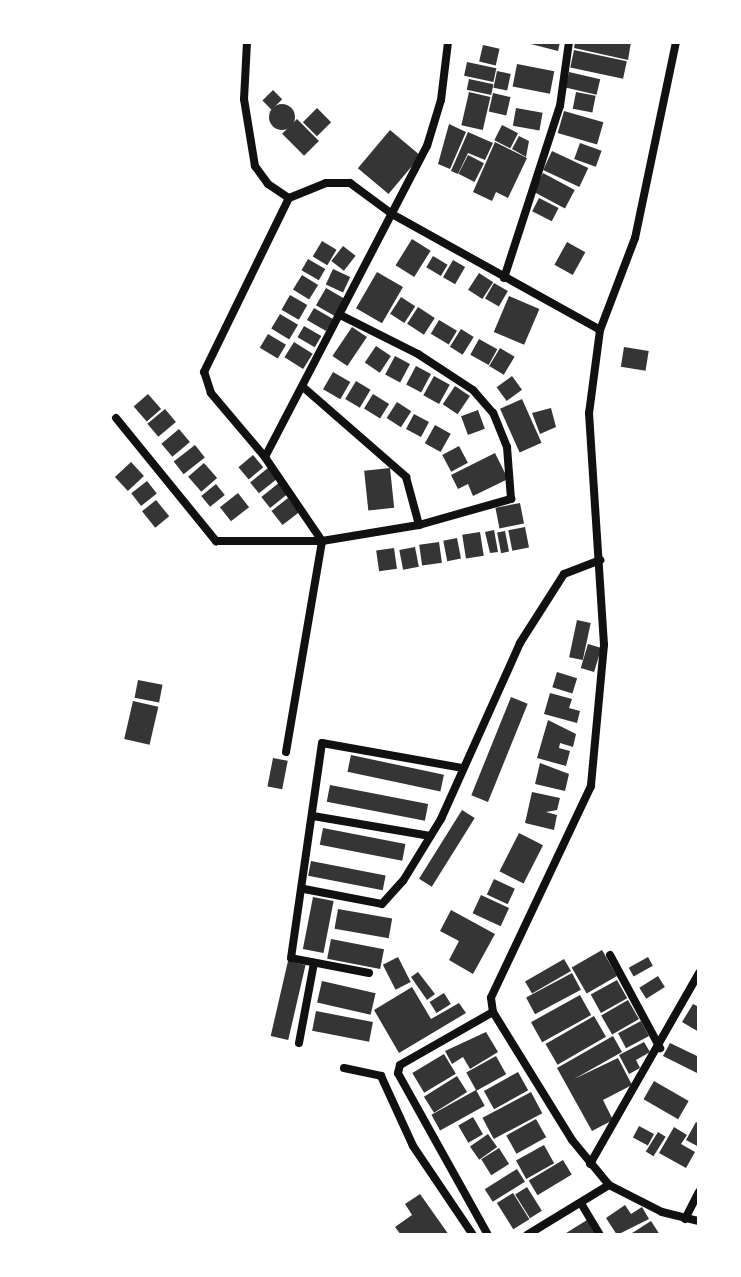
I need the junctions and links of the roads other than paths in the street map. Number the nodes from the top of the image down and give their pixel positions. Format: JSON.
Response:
{"nodes":[{"id":1,"x":247,"y":42,"type":"edge"},
{"id":2,"x":448,"y":42,"type":"edge"},
{"id":3,"x":569,"y":42,"type":"edge"},
{"id":4,"x":676,"y":42,"type":"edge"},
{"id":5,"x":289,"y":198,"type":"junction"},
{"id":6,"x":392,"y":214,"type":"junction"},
{"id":7,"x":504,"y":278,"type":"junction"},
{"id":8,"x":342,"y":316,"type":"junction"},
{"id":9,"x":600,"y":330,"type":"junction"},
{"id":10,"x":303,"y":387,"type":"junction"},
{"id":11,"x":116,"y":418,"type":"dead end"},
{"id":12,"x":265,"y":457,"type":"junction"},
{"id":13,"x":419,"y":525,"type":"junction"},
{"id":14,"x":322,"y":541,"type":"junction"},
{"id":15,"x":600,"y":560,"type":"junction"},
{"id":16,"x":286,"y":752,"type":"dead end"},
{"id":17,"x":462,"y":768,"type":"junction"},
{"id":18,"x":313,"y":816,"type":"junction"},
{"id":19,"x":430,"y":836,"type":"junction"},
{"id":20,"x":304,"y":889,"type":"junction"},
{"id":21,"x":610,"y":955,"type":"dead end"},
{"id":22,"x":314,"y":963,"type":"junction"},
{"id":23,"x":369,"y":973,"type":"dead end"},
{"id":24,"x":699,"y":973,"type":"edge"},
{"id":25,"x":493,"y":1012,"type":"junction"},
{"id":26,"x":299,"y":1043,"type":"dead end"},
{"id":27,"x":660,"y":1048,"type":"junction"},
{"id":28,"x":344,"y":1068,"type":"dead end"},
{"id":29,"x":590,"y":1164,"type":"junction"},
{"id":30,"x":609,"y":1185,"type":"junction"},
{"id":31,"x":699,"y":1192,"type":"edge"},
{"id":32,"x":582,"y":1205,"type":"junction"},
{"id":33,"x":685,"y":1219,"type":"junction"},
{"id":34,"x":699,"y":1221,"type":"edge"},
{"id":35,"x":473,"y":1235,"type":"edge"},
{"id":36,"x":488,"y":1235,"type":"edge"},
{"id":37,"x":527,"y":1235,"type":"edge"},
{"id":38,"x":600,"y":1235,"type":"edge"}],
"edges":[{"from":1,"to":5,"type":"street"},
{"from":2,"to":6,"type":"street"},
{"from":3,"to":7,"type":"street"},
{"from":4,"to":9,"type":"street"},
{"from":5,"to":6,"type":"street"},
{"from":5,"to":12,"type":"street"},
{"from":6,"to":7,"type":"street"},
{"from":6,"to":8,"type":"street"},
{"from":7,"to":9,"type":"street"},
{"from":8,"to":10,"type":"street"},
{"from":8,"to":13,"type":"street"},
{"from":9,"to":15,"type":"street"},
{"from":10,"to":12,"type":"street"},
{"from":10,"to":13,"type":"street"},
{"from":11,"to":14,"type":"street"},
{"from":12,"to":14,"type":"street"},
{"from":13,"to":14,"type":"street"},
{"from":14,"to":16,"type":"street"},
{"from":15,"to":17,"type":"street"},
{"from":15,"to":25,"type":"street"},
{"from":17,"to":18,"type":"street"},
{"from":17,"to":19,"type":"street"},
{"from":18,"to":19,"type":"street"},
{"from":18,"to":20,"type":"street"},
{"from":19,"to":20,"type":"street"},
{"from":20,"to":22,"type":"street"},
{"from":21,"to":27,"type":"street"},
{"from":22,"to":23,"type":"street"},
{"from":22,"to":26,"type":"street"},
{"from":24,"to":27,"type":"street"},
{"from":25,"to":29,"type":"street"},
{"from":25,"to":36,"type":"street"},
{"from":27,"to":29,"type":"street"},
{"from":28,"to":35,"type":"street"},
{"from":29,"to":30,"type":"street"},
{"from":30,"to":32,"type":"street"},
{"from":30,"to":33,"type":"street"},
{"from":31,"to":33,"type":"street"},
{"from":32,"to":37,"type":"street"},
{"from":32,"to":38,"type":"street"},
{"from":33,"to":34,"type":"street"}]}
